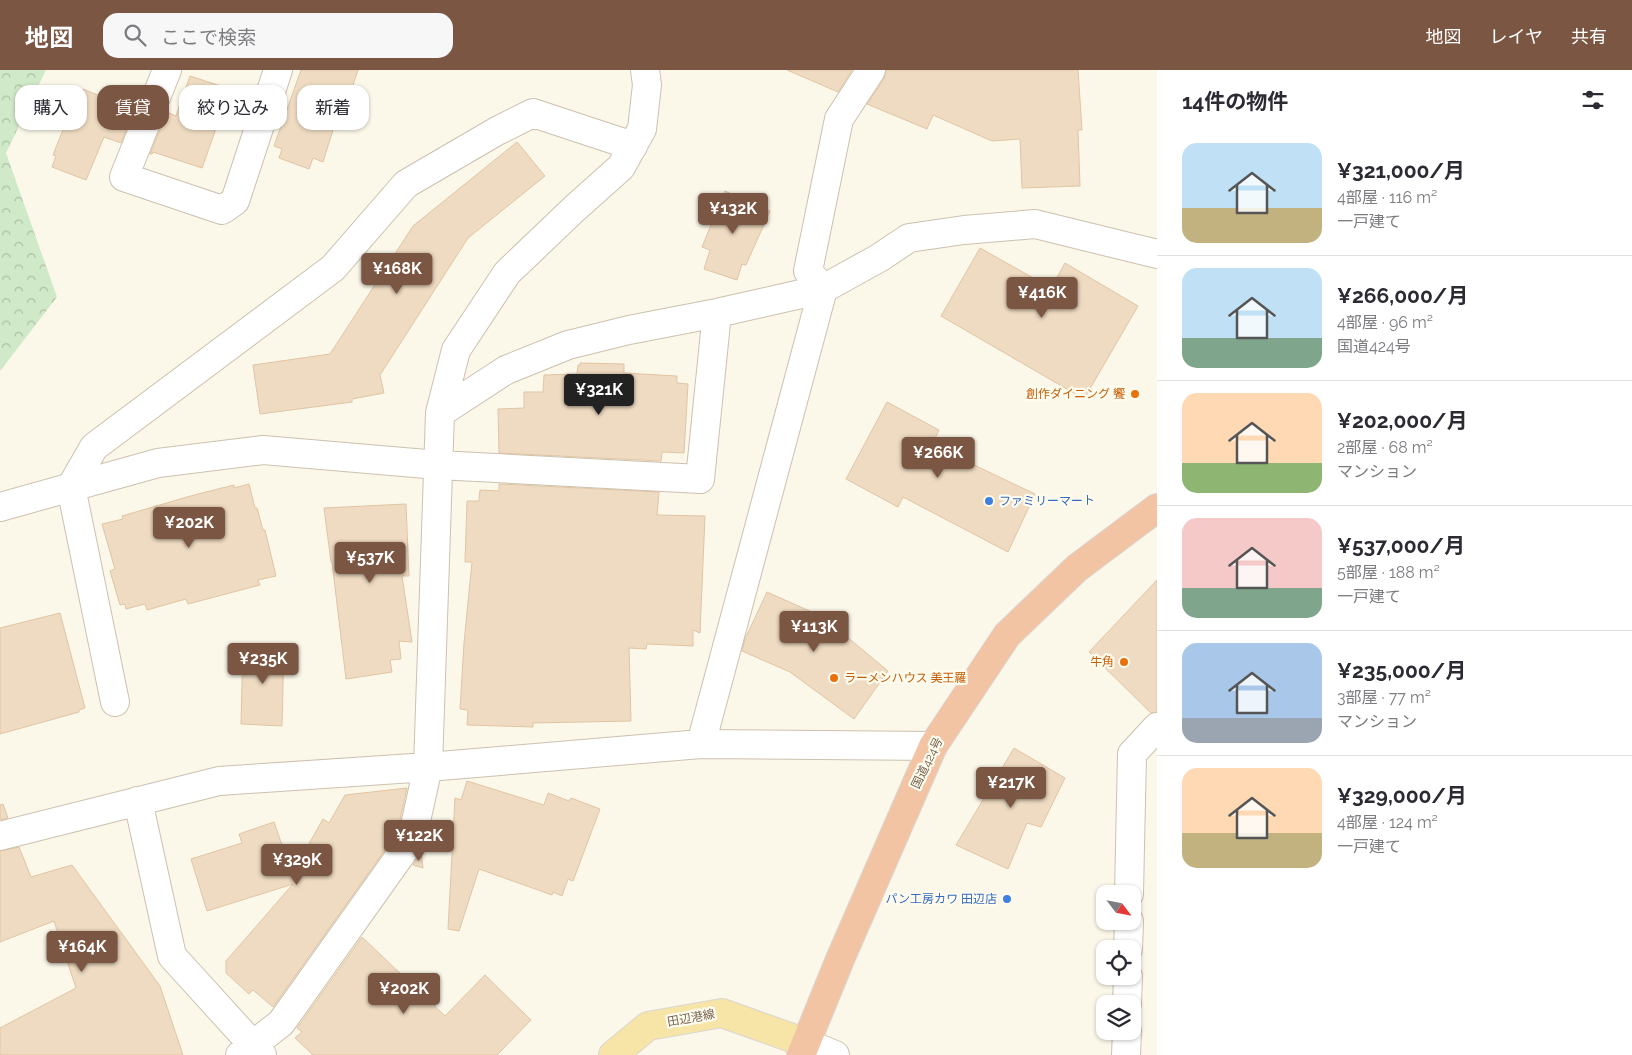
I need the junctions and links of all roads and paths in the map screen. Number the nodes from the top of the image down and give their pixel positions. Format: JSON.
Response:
{"nodes":[{"id":1,"x":167,"y":70,"type":"edge"},
{"id":2,"x":278,"y":70,"type":"edge"},
{"id":3,"x":645,"y":70,"type":"edge"},
{"id":4,"x":871,"y":70,"type":"edge"},
{"id":5,"x":633,"y":146,"type":"junction"},
{"id":6,"x":1157,"y":254,"type":"edge"},
{"id":7,"x":823,"y":289,"type":"junction"},
{"id":8,"x":717,"y":313,"type":"junction"},
{"id":9,"x":440,"y":413,"type":"junction"},
{"id":10,"x":438,"y":465,"type":"junction"},
{"id":11,"x":71,"y":487,"type":"junction"},
{"id":12,"x":0,"y":508,"type":"edge"},
{"id":13,"x":1157,"y":508,"type":"edge"},
{"id":14,"x":115,"y":702,"type":"dead end"},
{"id":15,"x":1157,"y":727,"type":"edge"},
{"id":16,"x":701,"y":744,"type":"junction"},
{"id":17,"x":933,"y":746,"type":"junction"},
{"id":18,"x":428,"y":766,"type":"junction"},
{"id":19,"x":138,"y":801,"type":"junction"},
{"id":20,"x":0,"y":836,"type":"edge"},
{"id":21,"x":1129,"y":885,"type":"edge"},
{"id":22,"x":1127,"y":1040,"type":"edge"},
{"id":23,"x":803,"y":1049,"type":"edge"},
{"id":24,"x":251,"y":1052,"type":"edge"},
{"id":25,"x":613,"y":1055,"type":"edge"},
{"id":26,"x":836,"y":1055,"type":"edge"},
{"id":27,"x":1126,"y":1055,"type":"edge"}],
"edges":[{"from":1,"to":2,"type":"street"},
{"from":3,"to":5,"type":"street"},
{"from":4,"to":7,"type":"street"},
{"from":5,"to":9,"type":"street"},
{"from":5,"to":11,"type":"street"},
{"from":6,"to":7,"type":"street"},
{"from":7,"to":8,"type":"street"},
{"from":7,"to":16,"type":"street"},
{"from":8,"to":9,"type":"street"},
{"from":8,"to":10,"type":"street"},
{"from":9,"to":10,"type":"street"},
{"from":10,"to":11,"type":"street"},
{"from":10,"to":18,"type":"street"},
{"from":11,"to":12,"type":"street"},
{"from":11,"to":14,"type":"street"},
{"from":13,"to":17,"type":"highway","name":"国道424号"},
{"from":15,"to":21,"type":"street"},
{"from":16,"to":17,"type":"street"},
{"from":16,"to":18,"type":"street"},
{"from":17,"to":23,"type":"highway","name":"国道424号"},
{"from":18,"to":19,"type":"street"},
{"from":18,"to":24,"type":"street"},
{"from":19,"to":20,"type":"street"},
{"from":19,"to":24,"type":"street"},
{"from":22,"to":27,"type":"street"},
{"from":23,"to":25,"type":"main road","name":"田辺港線"},
{"from":23,"to":26,"type":"street"}]}
